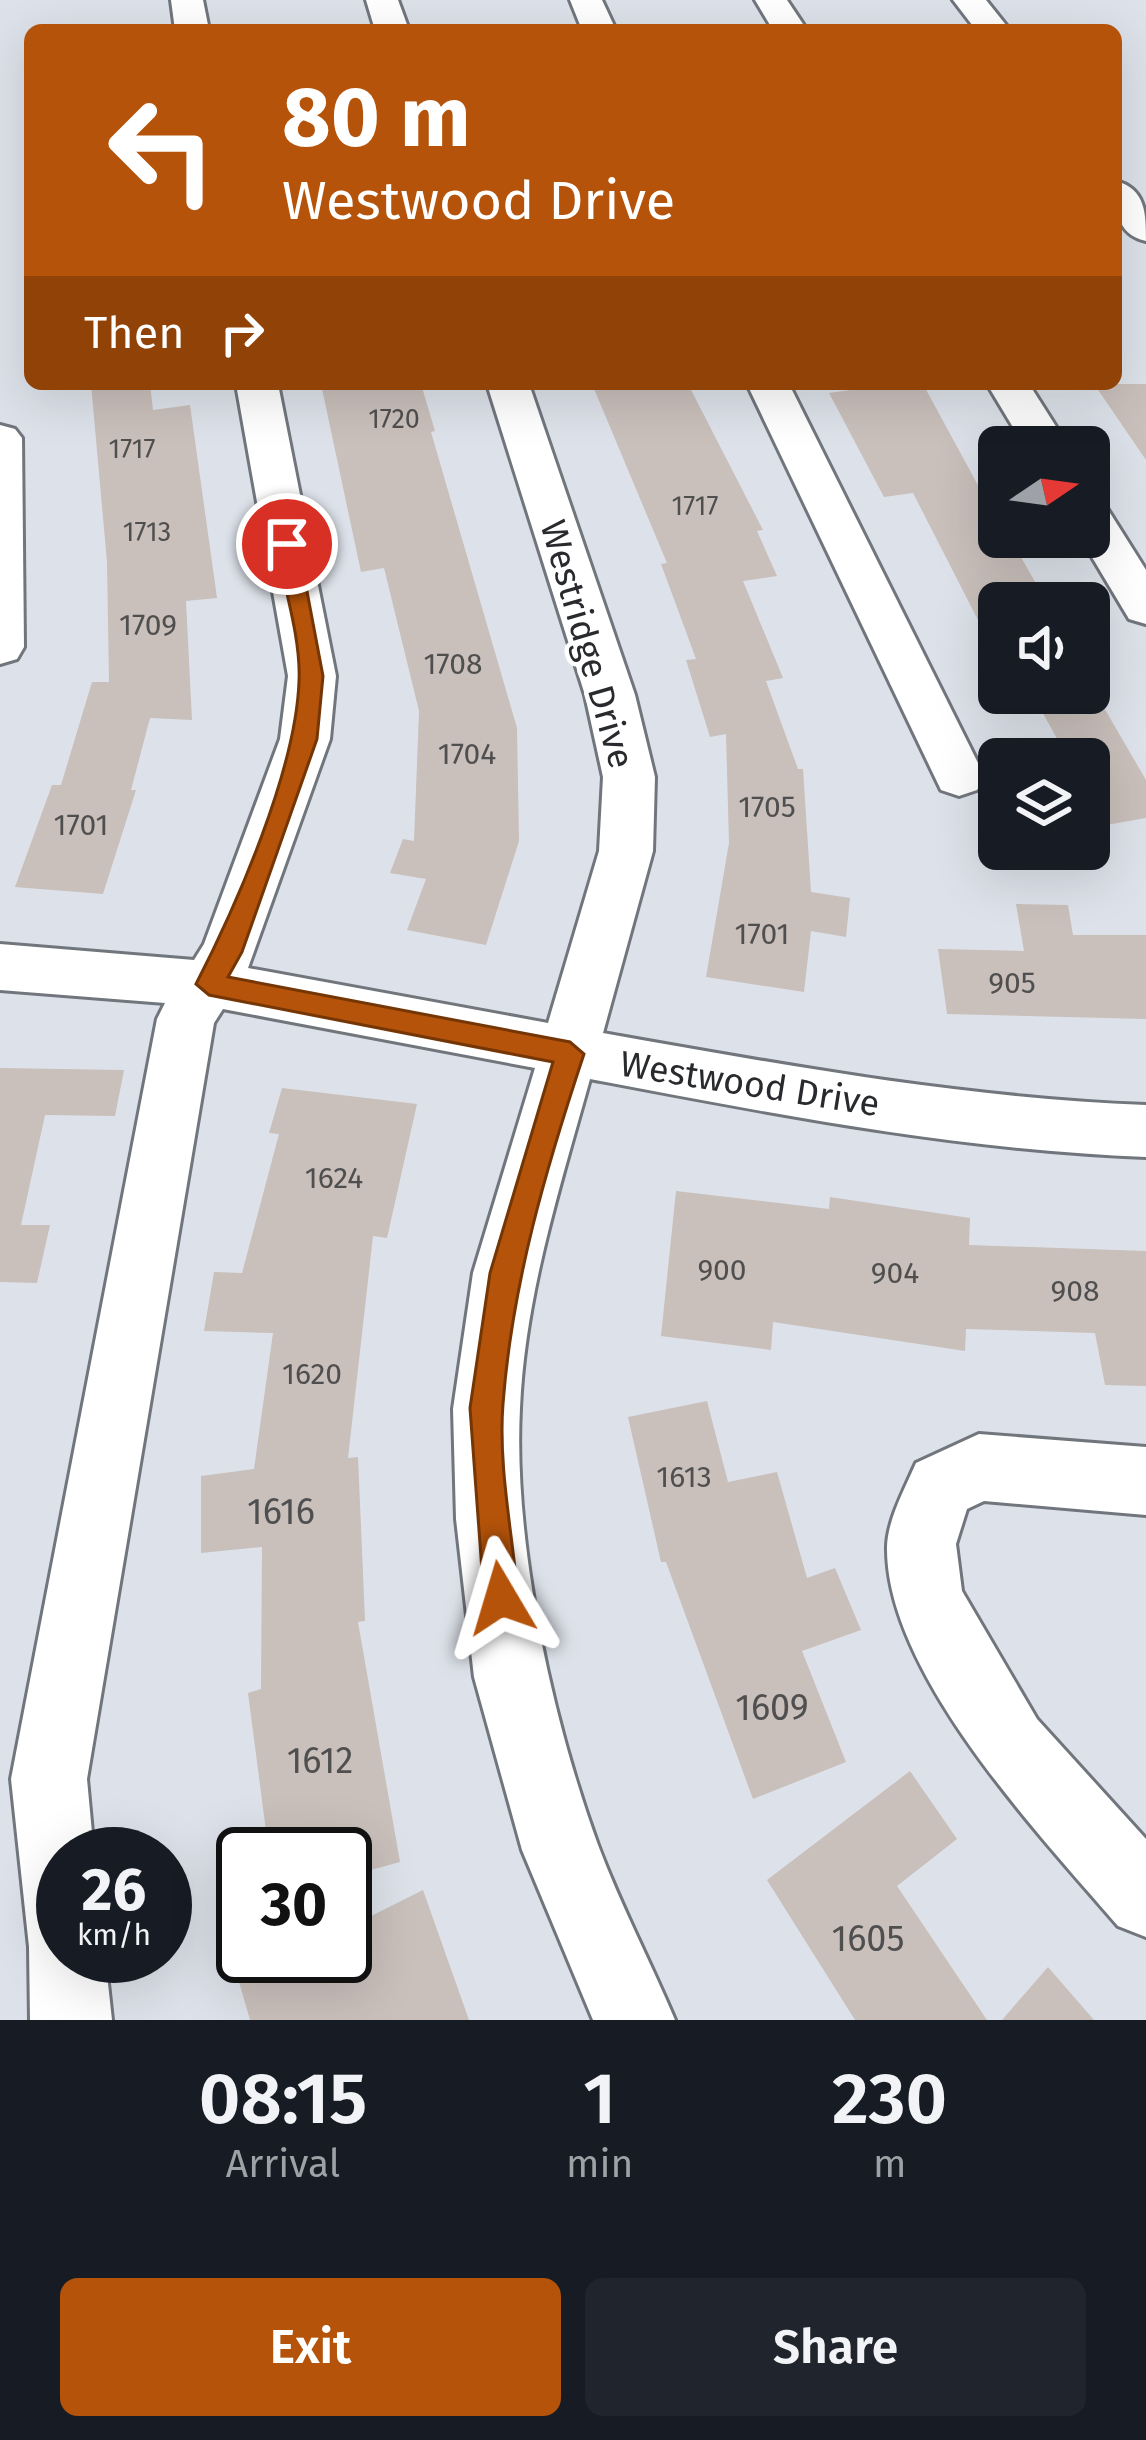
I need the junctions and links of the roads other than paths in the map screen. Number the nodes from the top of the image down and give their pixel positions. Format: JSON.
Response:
{"nodes":[{"id":1,"x":969,"y":0,"type":"edge"},
{"id":2,"x":988,"y":24,"type":"edge"},
{"id":3,"x":1122,"y":200,"type":"edge"},
{"id":4,"x":1146,"y":230,"type":"edge"},
{"id":5,"x":258,"y":390,"type":"edge"},
{"id":6,"x":510,"y":390,"type":"edge"},
{"id":7,"x":771,"y":390,"type":"edge"},
{"id":8,"x":1012,"y":390,"type":"edge"},
{"id":9,"x":1034,"y":426,"type":"edge"},
{"id":10,"x":0,"y":438,"type":"edge"},
{"id":11,"x":1110,"y":549,"type":"edge"},
{"id":12,"x":1146,"y":608,"type":"edge"},
{"id":13,"x":0,"y":647,"type":"edge"},
{"id":14,"x":959,"y":777,"type":"dead end"},
{"id":15,"x":0,"y":967,"type":"edge"},
{"id":16,"x":209,"y":984,"type":"junction"},
{"id":17,"x":570,"y":1054,"type":"junction"},
{"id":18,"x":1146,"y":1131,"type":"edge"},
{"id":19,"x":1146,"y":1481,"type":"edge"},
{"id":20,"x":53,"y":1827,"type":"edge"},
{"id":21,"x":1146,"y":1898,"type":"edge"},
{"id":22,"x":67,"y":1983,"type":"edge"},
{"id":23,"x":70,"y":2020,"type":"edge"},
{"id":24,"x":634,"y":2020,"type":"edge"}],
"edges":[{"from":1,"to":2,"type":"street"},
{"from":3,"to":4,"type":"street"},
{"from":5,"to":16,"type":"street"},
{"from":6,"to":17,"type":"street","name":"Westridge Drive"},
{"from":7,"to":14,"type":"street"},
{"from":8,"to":9,"type":"street"},
{"from":10,"to":13,"type":"street"},
{"from":11,"to":12,"type":"street"},
{"from":15,"to":16,"type":"street","name":"Westwood Drive"},
{"from":16,"to":17,"type":"street","name":"Westwood Drive"},
{"from":16,"to":20,"type":"street"},
{"from":17,"to":18,"type":"street","name":"Westwood Drive"},
{"from":17,"to":24,"type":"street","name":"Westridge Drive"},
{"from":19,"to":21,"type":"street"},
{"from":22,"to":23,"type":"street"}]}
